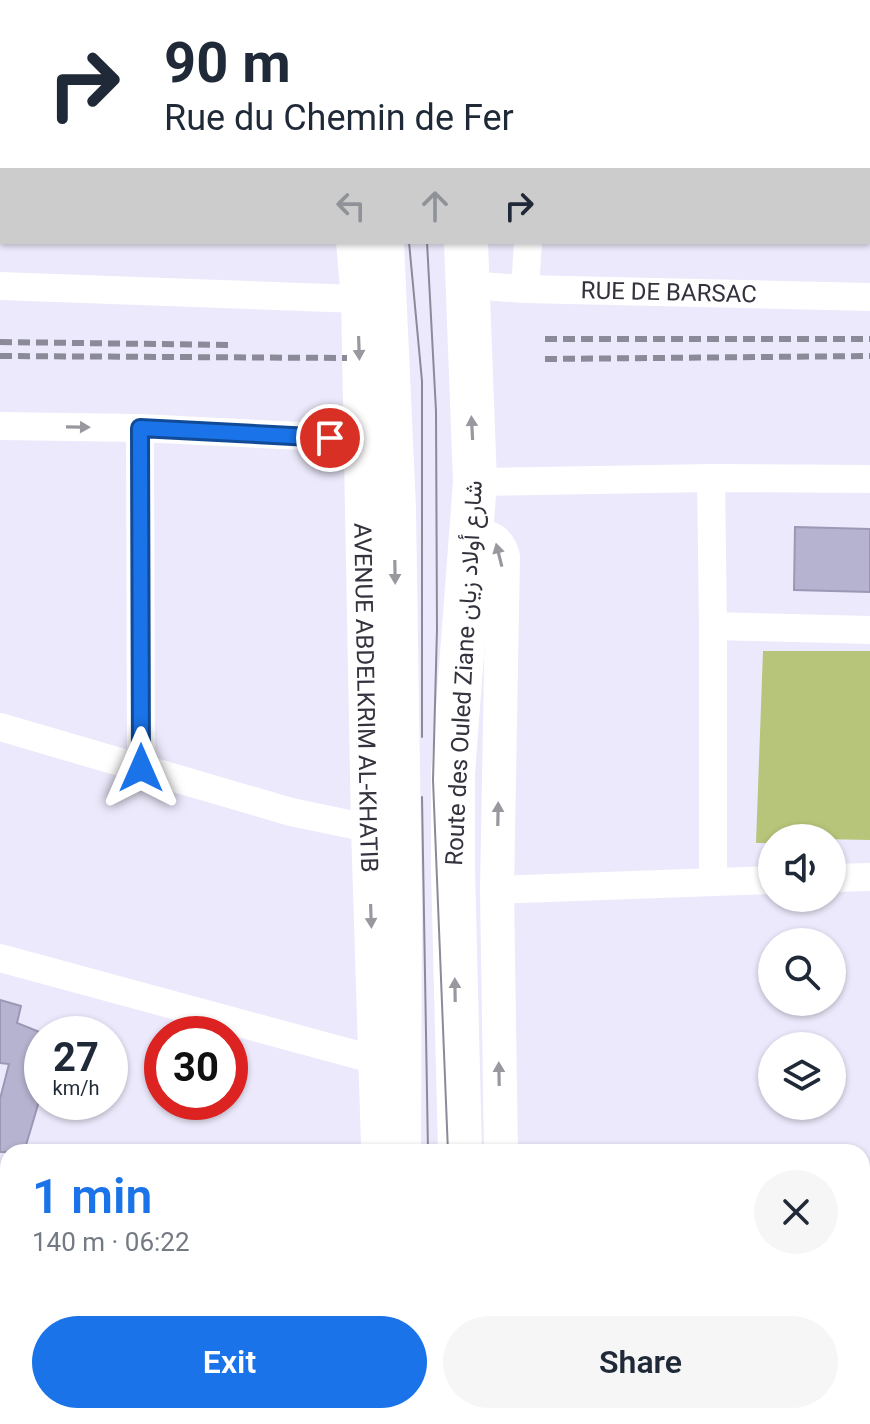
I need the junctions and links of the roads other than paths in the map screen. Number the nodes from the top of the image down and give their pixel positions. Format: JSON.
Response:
{"nodes":[{"id":1,"x":353,"y":244,"type":"edge"},
{"id":2,"x":382,"y":244,"type":"edge"},
{"id":3,"x":466,"y":244,"type":"edge"},
{"id":4,"x":528,"y":244,"type":"edge"},
{"id":5,"x":467,"y":285,"type":"junction"},
{"id":6,"x":0,"y":286,"type":"edge"},
{"id":7,"x":525,"y":289,"type":"junction"},
{"id":8,"x":870,"y":297,"type":"edge"},
{"id":9,"x":358,"y":299,"type":"junction"},
{"id":10,"x":0,"y":426,"type":"edge"},
{"id":11,"x":140,"y":428,"type":"junction"},
{"id":12,"x":361,"y":439,"type":"junction"},
{"id":13,"x":711,"y":478,"type":"junction"},
{"id":14,"x":870,"y":479,"type":"edge"},
{"id":15,"x":475,"y":482,"type":"junction"},
{"id":16,"x":394,"y":508,"type":"junction"},
{"id":17,"x":473,"y":534,"type":"junction"},
{"id":18,"x":713,"y":626,"type":"junction"},
{"id":19,"x":870,"y":630,"type":"edge"},
{"id":20,"x":0,"y":727,"type":"edge"},
{"id":21,"x":141,"y":768,"type":"junction"},
{"id":22,"x":368,"y":828,"type":"junction"},
{"id":23,"x":870,"y":877,"type":"edge"},
{"id":24,"x":846,"y":878,"type":"edge"},
{"id":25,"x":758,"y":880,"type":"edge"},
{"id":26,"x":713,"y":881,"type":"junction"},
{"id":27,"x":497,"y":890,"type":"junction"},
{"id":28,"x":0,"y":958,"type":"edge"},
{"id":29,"x":376,"y":1060,"type":"junction"},
{"id":30,"x":392,"y":1144,"type":"edge"},
{"id":31,"x":393,"y":1144,"type":"edge"},
{"id":32,"x":460,"y":1144,"type":"edge"},
{"id":33,"x":501,"y":1144,"type":"edge"}],
"edges":[{"from":1,"to":9,"type":"street","name":"AVENUE ABDELKRIM AL-KHATIB"},
{"from":2,"to":16,"type":"highway"},
{"from":3,"to":5,"type":"highway","name":"Route des Ouled Ziane شارع أولاد زيان"},
{"from":4,"to":7,"type":"street"},
{"from":5,"to":7,"type":"street","name":"RUE DE BARSAC"},
{"from":15,"to":5,"type":"highway","name":"Route des Ouled Ziane شارع أولاد زيان","one_way":true},
{"from":6,"to":9,"type":"street"},
{"from":7,"to":8,"type":"street","name":"RUE DE BARSAC"},
{"from":9,"to":12,"type":"street","name":"AVENUE ABDELKRIM AL-KHATIB","one_way":true},
{"from":10,"to":11,"type":"street","one_way":true},
{"from":11,"to":12,"type":"street"},
{"from":11,"to":21,"type":"street"},
{"from":12,"to":16,"type":"highway"},
{"from":12,"to":22,"type":"street","name":"AVENUE ABDELKRIM AL-KHATIB"},
{"from":13,"to":14,"type":"street"},
{"from":13,"to":15,"type":"street"},
{"from":13,"to":18,"type":"street"},
{"from":15,"to":17,"type":"highway","name":"Route des Ouled Ziane شارع أولاد زيان"},
{"from":16,"to":31,"type":"highway","one_way":true},
{"from":27,"to":17,"type":"street","one_way":true},
{"from":32,"to":17,"type":"highway","name":"Route des Ouled Ziane شارع أولاد زيان","one_way":true},
{"from":18,"to":19,"type":"street"},
{"from":18,"to":26,"type":"street"},
{"from":20,"to":21,"type":"street"},
{"from":21,"to":22,"type":"street"},
{"from":22,"to":29,"type":"street","name":"AVENUE ABDELKRIM AL-KHATIB","one_way":true},
{"from":23,"to":24,"type":"street"},
{"from":25,"to":26,"type":"street"},
{"from":26,"to":27,"type":"street"},
{"from":33,"to":27,"type":"street","one_way":true},
{"from":28,"to":29,"type":"street"},
{"from":29,"to":30,"type":"street","name":"AVENUE ABDELKRIM AL-KHATIB"}]}
